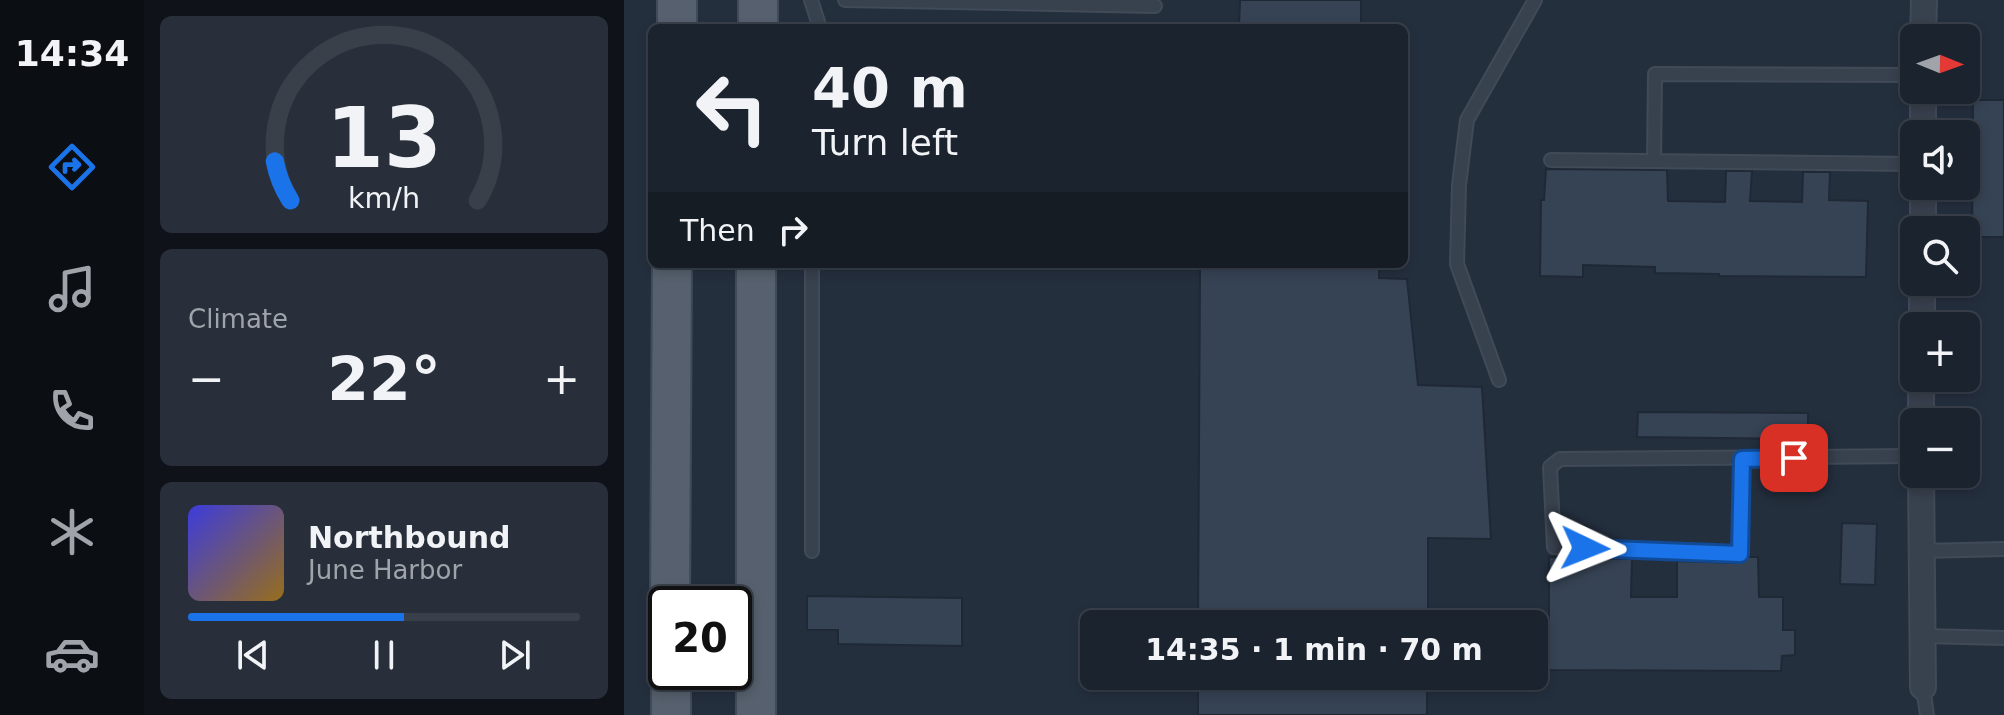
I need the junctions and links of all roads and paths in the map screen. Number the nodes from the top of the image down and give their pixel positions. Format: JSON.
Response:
{"nodes":[{"id":1,"x":677,"y":0,"type":"edge"},
{"id":2,"x":758,"y":0,"type":"edge"},
{"id":3,"x":811,"y":0,"type":"edge"},
{"id":4,"x":845,"y":0,"type":"edge"},
{"id":5,"x":1535,"y":0,"type":"edge"},
{"id":6,"x":1924,"y":0,"type":"edge"},
{"id":7,"x":1155,"y":6,"type":"dead end"},
{"id":8,"x":677,"y":24,"type":"edge"},
{"id":9,"x":758,"y":24,"type":"edge"},
{"id":10,"x":811,"y":24,"type":"edge"},
{"id":11,"x":819,"y":24,"type":"edge"},
{"id":12,"x":1923,"y":24,"type":"edge"},
{"id":13,"x":1900,"y":75,"type":"edge"},
{"id":14,"x":1551,"y":160,"type":"dead end"},
{"id":15,"x":1654,"y":161,"type":"junction"},
{"id":16,"x":1900,"y":164,"type":"edge"},
{"id":17,"x":672,"y":268,"type":"edge"},
{"id":18,"x":756,"y":268,"type":"edge"},
{"id":19,"x":812,"y":268,"type":"edge"},
{"id":20,"x":1499,"y":380,"type":"dead end"},
{"id":21,"x":1900,"y":456,"type":"edge"},
{"id":22,"x":1742,"y":459,"type":"junction"},
{"id":23,"x":1921,"y":488,"type":"edge"},
{"id":24,"x":2004,"y":549,"type":"edge"},
{"id":25,"x":812,"y":551,"type":"dead end"},
{"id":26,"x":1922,"y":551,"type":"junction"},
{"id":27,"x":670,"y":586,"type":"edge"},
{"id":28,"x":1924,"y":636,"type":"junction"},
{"id":29,"x":2004,"y":638,"type":"edge"},
{"id":30,"x":1923,"y":687,"type":"joint"},
{"id":31,"x":671,"y":690,"type":"edge"},
{"id":32,"x":671,"y":715,"type":"edge"},
{"id":33,"x":756,"y":715,"type":"edge"},
{"id":34,"x":1927,"y":715,"type":"edge"}],
"edges":[{"from":1,"to":8,"type":"main road"},
{"from":2,"to":9,"type":"main road"},
{"from":3,"to":10,"type":"lane"},
{"from":3,"to":11,"type":"lane"},
{"from":4,"to":7,"type":"lane"},
{"from":5,"to":20,"type":"lane"},
{"from":6,"to":12,"type":"street"},
{"from":13,"to":15,"type":"lane"},
{"from":14,"to":15,"type":"lane"},
{"from":15,"to":16,"type":"lane"},
{"from":17,"to":27,"type":"main road"},
{"from":18,"to":33,"type":"main road"},
{"from":19,"to":25,"type":"lane"},
{"from":21,"to":22,"type":"lane"},
{"from":22,"to":22,"type":"lane"},
{"from":23,"to":26,"type":"street"},
{"from":24,"to":26,"type":"lane"},
{"from":26,"to":28,"type":"street"},
{"from":28,"to":29,"type":"lane"},
{"from":28,"to":30,"type":"street"},
{"from":30,"to":34,"type":"lane"},
{"from":31,"to":32,"type":"main road"}]}
